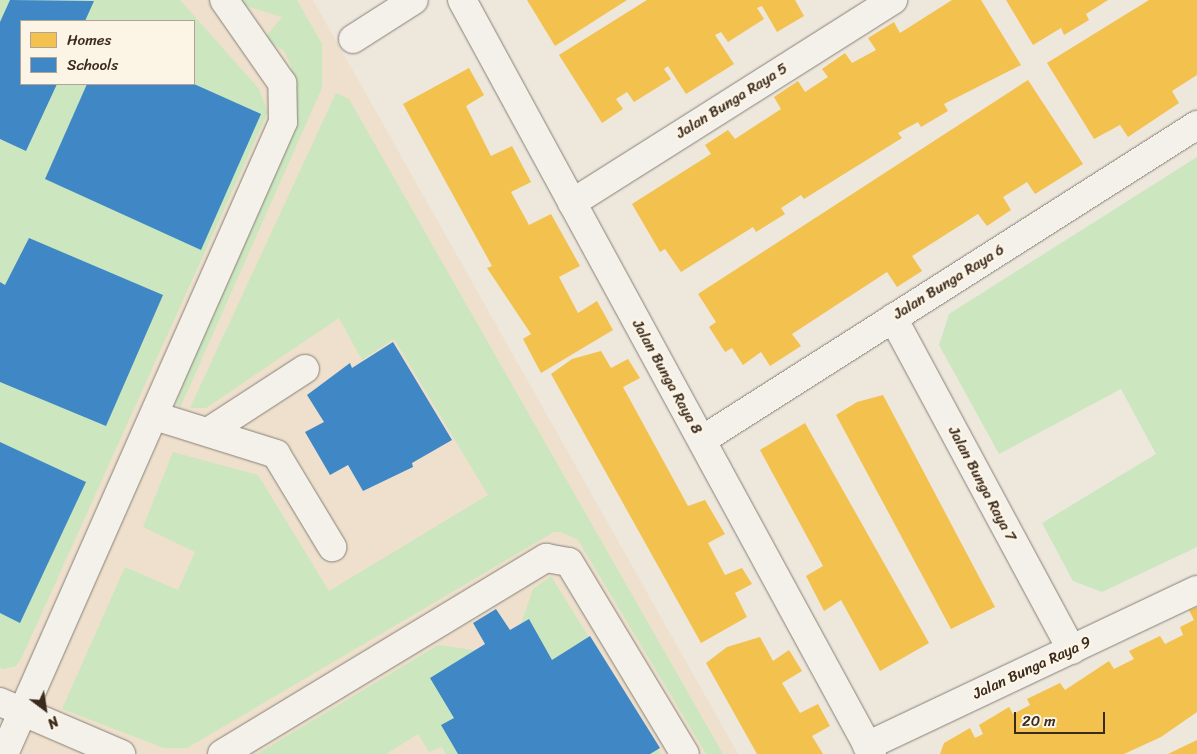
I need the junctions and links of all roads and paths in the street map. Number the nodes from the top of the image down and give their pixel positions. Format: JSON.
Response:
{"nodes":[{"id":1,"x":224,"y":0,"type":"edge"},
{"id":2,"x":414,"y":0,"type":"edge"},
{"id":3,"x":462,"y":0,"type":"edge"},
{"id":4,"x":893,"y":0,"type":"edge"},
{"id":5,"x":353,"y":39,"type":"dead end"},
{"id":6,"x":1197,"y":125,"type":"edge"},
{"id":7,"x":572,"y":203,"type":"junction"},
{"id":8,"x":893,"y":318,"type":"junction"},
{"id":9,"x":305,"y":369,"type":"dead end"},
{"id":10,"x":155,"y":416,"type":"junction"},
{"id":11,"x":211,"y":430,"type":"junction"},
{"id":12,"x":702,"y":440,"type":"junction"},
{"id":13,"x":332,"y":547,"type":"dead end"},
{"id":14,"x":1197,"y":590,"type":"edge"},
{"id":15,"x":1072,"y":650,"type":"junction"},
{"id":16,"x":11,"y":707,"type":"edge"},
{"id":17,"x":870,"y":750,"type":"edge"},
{"id":18,"x":110,"y":752,"type":"edge"},
{"id":19,"x":4,"y":754,"type":"edge"},
{"id":20,"x":222,"y":754,"type":"edge"},
{"id":21,"x":685,"y":754,"type":"edge"}],
"edges":[{"from":1,"to":10,"type":"street"},
{"from":2,"to":5,"type":"street"},
{"from":3,"to":7,"type":"street","name":"Jalan Bunga Raya 8"},
{"from":4,"to":7,"type":"street","name":"Jalan Bunga Raya 5"},
{"from":6,"to":8,"type":"street","name":"Jalan Bunga Raya 6"},
{"from":7,"to":12,"type":"street","name":"Jalan Bunga Raya 8"},
{"from":8,"to":12,"type":"street","name":"Jalan Bunga Raya 6"},
{"from":8,"to":15,"type":"street","name":"Jalan Bunga Raya 7"},
{"from":9,"to":11,"type":"street"},
{"from":10,"to":11,"type":"street"},
{"from":10,"to":16,"type":"street"},
{"from":11,"to":13,"type":"street"},
{"from":12,"to":17,"type":"street","name":"Jalan Bunga Raya 8"},
{"from":14,"to":15,"type":"street","name":"Jalan Bunga Raya 9"},
{"from":15,"to":17,"type":"street","name":"Jalan Bunga Raya 9"},
{"from":16,"to":18,"type":"street"},
{"from":16,"to":19,"type":"street"},
{"from":20,"to":21,"type":"street"}]}
